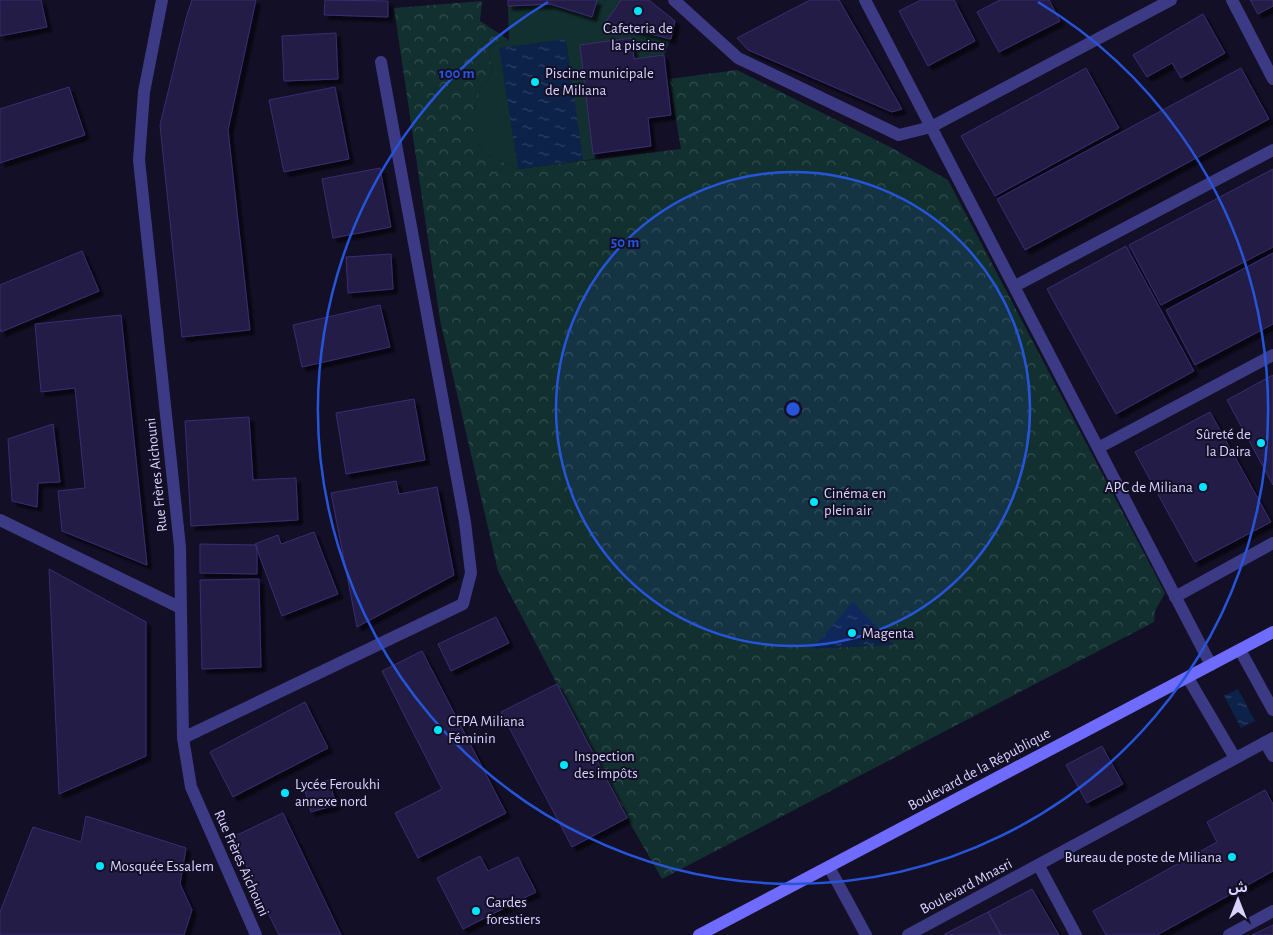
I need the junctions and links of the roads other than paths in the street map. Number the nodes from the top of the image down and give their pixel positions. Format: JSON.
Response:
{"nodes":[{"id":1,"x":162,"y":0,"type":"edge"},
{"id":2,"x":674,"y":0,"type":"edge"},
{"id":3,"x":865,"y":0,"type":"edge"},
{"id":4,"x":1171,"y":0,"type":"edge"},
{"id":5,"x":1232,"y":0,"type":"edge"},
{"id":6,"x":381,"y":62,"type":"dead end"},
{"id":7,"x":1273,"y":79,"type":"edge"},
{"id":8,"x":932,"y":127,"type":"junction"},
{"id":9,"x":1273,"y":150,"type":"edge"},
{"id":10,"x":1015,"y":286,"type":"junction"},
{"id":11,"x":1273,"y":355,"type":"edge"},
{"id":12,"x":1098,"y":448,"type":"junction"},
{"id":13,"x":0,"y":520,"type":"edge"},
{"id":14,"x":1273,"y":543,"type":"edge"},
{"id":15,"x":1175,"y":597,"type":"junction"},
{"id":16,"x":181,"y":608,"type":"junction"},
{"id":17,"x":1273,"y":632,"type":"edge"},
{"id":18,"x":1240,"y":650,"type":"junction"},
{"id":19,"x":1212,"y":665,"type":"junction"},
{"id":20,"x":1188,"y":678,"type":"junction"},
{"id":21,"x":1273,"y":710,"type":"edge"},
{"id":22,"x":183,"y":738,"type":"junction"},
{"id":23,"x":1269,"y":740,"type":"edge"},
{"id":24,"x":1273,"y":756,"type":"edge"},
{"id":25,"x":1235,"y":758,"type":"junction"},
{"id":26,"x":829,"y":866,"type":"junction"},
{"id":27,"x":1039,"y":866,"type":"junction"},
{"id":28,"x":1273,"y":911,"type":"edge"},
{"id":29,"x":256,"y":935,"type":"edge"},
{"id":30,"x":699,"y":935,"type":"edge"},
{"id":31,"x":866,"y":935,"type":"edge"},
{"id":32,"x":908,"y":935,"type":"edge"},
{"id":33,"x":1076,"y":935,"type":"edge"},
{"id":34,"x":1228,"y":935,"type":"edge"}],
"edges":[{"from":1,"to":16,"type":"street","name":"Rue Frères Aichouni"},
{"from":2,"to":8,"type":"street"},
{"from":3,"to":8,"type":"street"},
{"from":4,"to":8,"type":"street"},
{"from":5,"to":7,"type":"street"},
{"from":6,"to":22,"type":"street"},
{"from":8,"to":10,"type":"street"},
{"from":9,"to":10,"type":"street"},
{"from":10,"to":12,"type":"street"},
{"from":11,"to":12,"type":"street"},
{"from":12,"to":15,"type":"street"},
{"from":13,"to":16,"type":"street"},
{"from":14,"to":15,"type":"street"},
{"from":15,"to":19,"type":"street"},
{"from":16,"to":22,"type":"street","name":"Rue Frères Aichouni"},
{"from":17,"to":18,"type":"main road","name":"Boulevard de la République"},
{"from":18,"to":19,"type":"main road","name":"Boulevard de la République"},
{"from":18,"to":21,"type":"street"},
{"from":19,"to":20,"type":"main road","name":"Boulevard de la République"},
{"from":20,"to":25,"type":"street"},
{"from":20,"to":26,"type":"main road","name":"Boulevard de la République"},
{"from":22,"to":29,"type":"street","name":"Rue Frères Aichouni"},
{"from":23,"to":24,"type":"street"},
{"from":23,"to":25,"type":"street","name":"Boulevard Mnasri"},
{"from":25,"to":27,"type":"street","name":"Boulevard Mnasri"},
{"from":26,"to":30,"type":"main road","name":"Boulevard de la République"},
{"from":26,"to":31,"type":"street"},
{"from":27,"to":32,"type":"street","name":"Boulevard Mnasri"},
{"from":27,"to":33,"type":"street"},
{"from":28,"to":34,"type":"street"}]}
